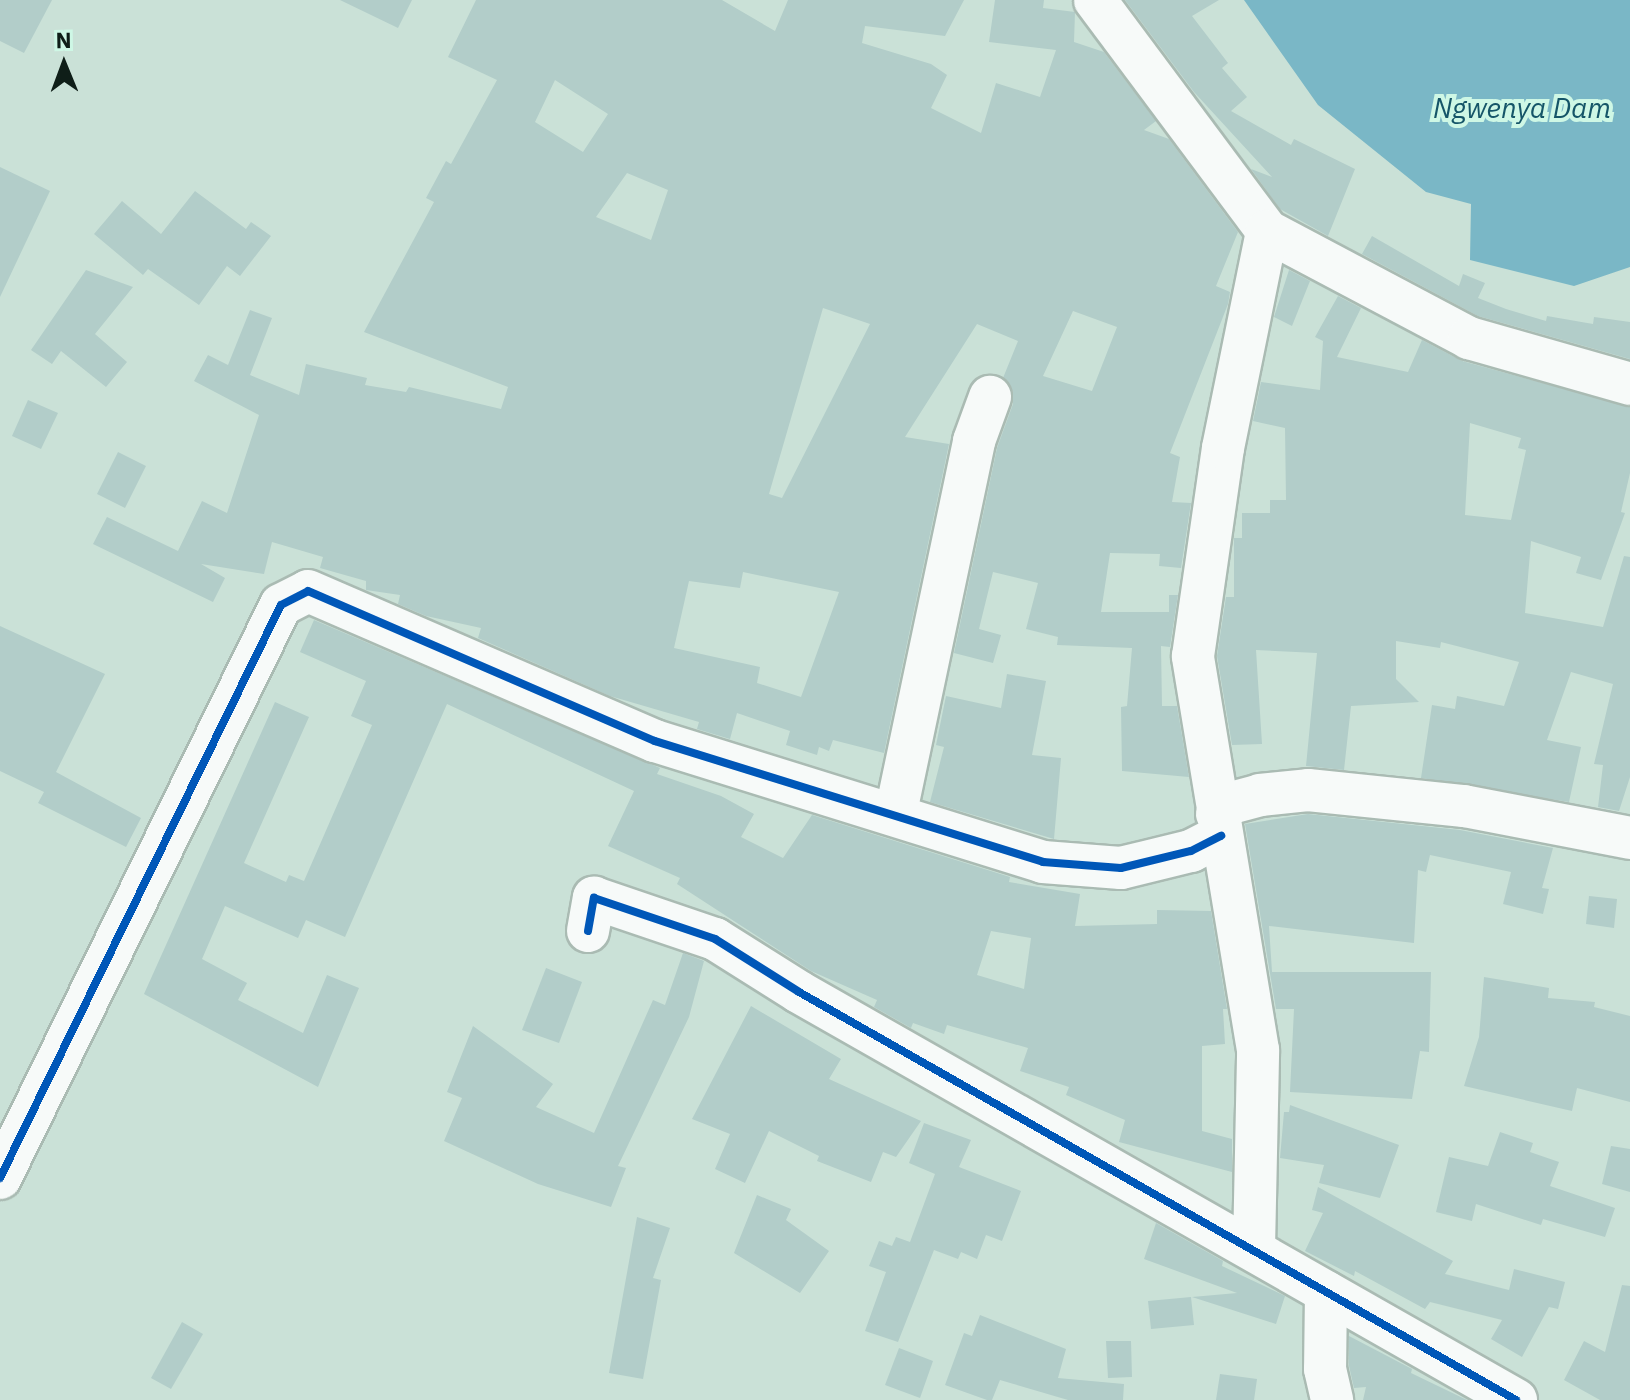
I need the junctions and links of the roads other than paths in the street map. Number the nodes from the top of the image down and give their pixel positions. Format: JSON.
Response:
{"nodes":[{"id":1,"x":1095,"y":0,"type":"edge"},
{"id":2,"x":1267,"y":231,"type":"junction"},
{"id":3,"x":1630,"y":384,"type":"edge"},
{"id":4,"x":990,"y":397,"type":"dead end"},
{"id":5,"x":896,"y":812,"type":"junction"},
{"id":6,"x":1219,"y":825,"type":"junction"},
{"id":7,"x":1630,"y":838,"type":"edge"},
{"id":8,"x":588,"y":931,"type":"dead end"},
{"id":9,"x":0,"y":1178,"type":"edge"},
{"id":10,"x":1254,"y":1248,"type":"junction"},
{"id":11,"x":1326,"y":1292,"type":"junction"},
{"id":12,"x":1332,"y":1400,"type":"edge"},
{"id":13,"x":1516,"y":1400,"type":"edge"}],
"edges":[{"from":1,"to":2,"type":"street"},
{"from":2,"to":3,"type":"street"},
{"from":2,"to":6,"type":"street"},
{"from":4,"to":5,"type":"street"},
{"from":5,"to":6,"type":"street"},
{"from":5,"to":9,"type":"street"},
{"from":6,"to":7,"type":"street"},
{"from":6,"to":10,"type":"street"},
{"from":8,"to":10,"type":"street"},
{"from":10,"to":11,"type":"street"},
{"from":11,"to":12,"type":"street"},
{"from":11,"to":13,"type":"street"}]}
